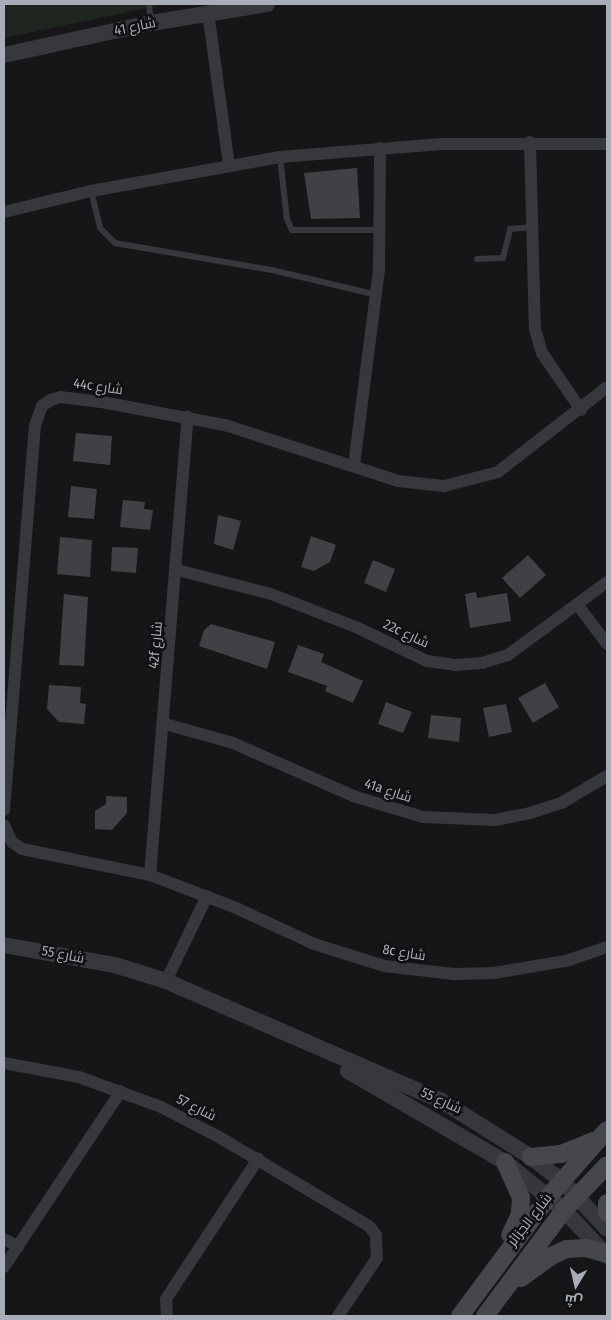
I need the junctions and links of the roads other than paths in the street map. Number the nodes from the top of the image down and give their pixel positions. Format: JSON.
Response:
{"nodes":[{"id":1,"x":149,"y":4,"type":"edge"},
{"id":2,"x":267,"y":4,"type":"edge"},
{"id":3,"x":208,"y":12,"type":"junction"},
{"id":4,"x":151,"y":23,"type":"junction"},
{"id":5,"x":4,"y":55,"type":"edge"},
{"id":6,"x":530,"y":142,"type":"junction"},
{"id":7,"x":607,"y":144,"type":"edge"},
{"id":8,"x":380,"y":148,"type":"junction"},
{"id":9,"x":280,"y":157,"type":"junction"},
{"id":10,"x":229,"y":165,"type":"junction"},
{"id":11,"x":91,"y":191,"type":"junction"},
{"id":12,"x":4,"y":212,"type":"edge"},
{"id":13,"x":533,"y":227,"type":"junction"},
{"id":14,"x":381,"y":230,"type":"junction"},
{"id":15,"x":477,"y":259,"type":"dead end"},
{"id":16,"x":377,"y":295,"type":"junction"},
{"id":17,"x":607,"y":387,"type":"edge"},
{"id":18,"x":581,"y":410,"type":"junction"},
{"id":19,"x":188,"y":417,"type":"junction"},
{"id":20,"x":354,"y":465,"type":"junction"},
{"id":21,"x":177,"y":570,"type":"junction"},
{"id":22,"x":607,"y":582,"type":"edge"},
{"id":23,"x":577,"y":604,"type":"junction"},
{"id":24,"x":607,"y":644,"type":"edge"},
{"id":25,"x":164,"y":724,"type":"junction"},
{"id":26,"x":607,"y":776,"type":"edge"},
{"id":27,"x":4,"y":810,"type":"edge"},
{"id":28,"x":4,"y":825,"type":"edge"},
{"id":29,"x":150,"y":875,"type":"junction"},
{"id":30,"x":207,"y":896,"type":"junction"},
{"id":31,"x":4,"y":946,"type":"edge"},
{"id":32,"x":607,"y":947,"type":"edge"},
{"id":33,"x":172,"y":983,"type":"junction"},
{"id":34,"x":288,"y":1037,"type":"junction"},
{"id":35,"x":4,"y":1063,"type":"edge"},
{"id":36,"x":121,"y":1091,"type":"junction"},
{"id":37,"x":604,"y":1133,"type":"edge"},
{"id":38,"x":531,"y":1157,"type":"junction"},
{"id":39,"x":258,"y":1159,"type":"junction"},
{"id":40,"x":505,"y":1162,"type":"junction"},
{"id":41,"x":607,"y":1165,"type":"edge"},
{"id":42,"x":562,"y":1181,"type":"junction"},
{"id":43,"x":549,"y":1196,"type":"junction"},
{"id":44,"x":577,"y":1196,"type":"junction"},
{"id":45,"x":607,"y":1202,"type":"edge"},
{"id":46,"x":564,"y":1210,"type":"junction"},
{"id":47,"x":607,"y":1213,"type":"edge"},
{"id":48,"x":607,"y":1229,"type":"edge"},
{"id":49,"x":4,"y":1239,"type":"edge"},
{"id":50,"x":18,"y":1246,"type":"junction"},
{"id":51,"x":606,"y":1255,"type":"edge"},
{"id":52,"x":498,"y":1260,"type":"junction"},
{"id":53,"x":4,"y":1267,"type":"edge"},
{"id":54,"x":512,"y":1282,"type":"junction"},
{"id":55,"x":167,"y":1316,"type":"edge"},
{"id":56,"x":338,"y":1316,"type":"edge"},
{"id":57,"x":460,"y":1316,"type":"edge"},
{"id":58,"x":485,"y":1316,"type":"edge"}],
"edges":[{"from":1,"to":4,"type":"lane"},
{"from":2,"to":3,"type":"street","name":"شارع 41"},
{"from":3,"to":4,"type":"street","name":"شارع 41"},
{"from":3,"to":10,"type":"street"},
{"from":4,"to":5,"type":"street","name":"شارع 41"},
{"from":6,"to":7,"type":"street"},
{"from":6,"to":8,"type":"street"},
{"from":6,"to":13,"type":"street"},
{"from":8,"to":9,"type":"street"},
{"from":8,"to":14,"type":"street"},
{"from":9,"to":10,"type":"street"},
{"from":9,"to":14,"type":"lane"},
{"from":10,"to":11,"type":"street"},
{"from":11,"to":12,"type":"street"},
{"from":11,"to":16,"type":"lane"},
{"from":13,"to":15,"type":"lane"},
{"from":13,"to":18,"type":"street"},
{"from":14,"to":16,"type":"street"},
{"from":16,"to":20,"type":"street"},
{"from":17,"to":18,"type":"street","name":"44c شارع"},
{"from":18,"to":20,"type":"street","name":"44c شارع"},
{"from":19,"to":20,"type":"street","name":"44c شارع"},
{"from":19,"to":21,"type":"street","name":"42f شارع"},
{"from":19,"to":27,"type":"street","name":"44c شارع"},
{"from":21,"to":23,"type":"street","name":"22c شارع"},
{"from":21,"to":25,"type":"street","name":"42f شارع"},
{"from":22,"to":23,"type":"street","name":"22c شارع"},
{"from":23,"to":24,"type":"street"},
{"from":25,"to":26,"type":"street","name":"41a شارع"},
{"from":25,"to":29,"type":"street","name":"42f شارع"},
{"from":28,"to":29,"type":"street","name":"8c شارع"},
{"from":29,"to":30,"type":"street","name":"8c شارع"},
{"from":30,"to":32,"type":"street","name":"8c شارع"},
{"from":30,"to":33,"type":"street"},
{"from":31,"to":33,"type":"street","name":"شارع 55"},
{"from":33,"to":34,"type":"street","name":"شارع 55"},
{"from":34,"to":38,"type":"street","name":"شارع 55"},
{"from":34,"to":40,"type":"street","name":"شارع 55"},
{"from":35,"to":36,"type":"street","name":"شارع 57"},
{"from":36,"to":39,"type":"street","name":"شارع 57"},
{"from":36,"to":50,"type":"street"},
{"from":37,"to":38,"type":"main road"},
{"from":37,"to":42,"type":"main road","name":"شارع الجزائر"},
{"from":38,"to":42,"type":"street","name":"شارع 55"},
{"from":39,"to":55,"type":"street"},
{"from":39,"to":56,"type":"street","name":"شارع 57"},
{"from":40,"to":43,"type":"street","name":"شارع 55"},
{"from":40,"to":52,"type":"main road"},
{"from":41,"to":44,"type":"main road","name":"شارع الجزائر"},
{"from":42,"to":43,"type":"main road","name":"شارع الجزائر"},
{"from":42,"to":44,"type":"street","name":"شارع 55"},
{"from":43,"to":46,"type":"street","name":"شارع 55"},
{"from":43,"to":52,"type":"main road","name":"شارع الجزائر"},
{"from":44,"to":46,"type":"main road","name":"شارع الجزائر"},
{"from":44,"to":48,"type":"street","name":"شارع 55"},
{"from":45,"to":47,"type":"main road"},
{"from":46,"to":51,"type":"street","name":"شارع 55"},
{"from":46,"to":54,"type":"main road","name":"شارع الجزائر"},
{"from":49,"to":50,"type":"street"},
{"from":50,"to":53,"type":"street"},
{"from":51,"to":54,"type":"main road"},
{"from":52,"to":57,"type":"main road","name":"شارع الجزائر"},
{"from":54,"to":58,"type":"main road","name":"شارع الجزائر"}]}
